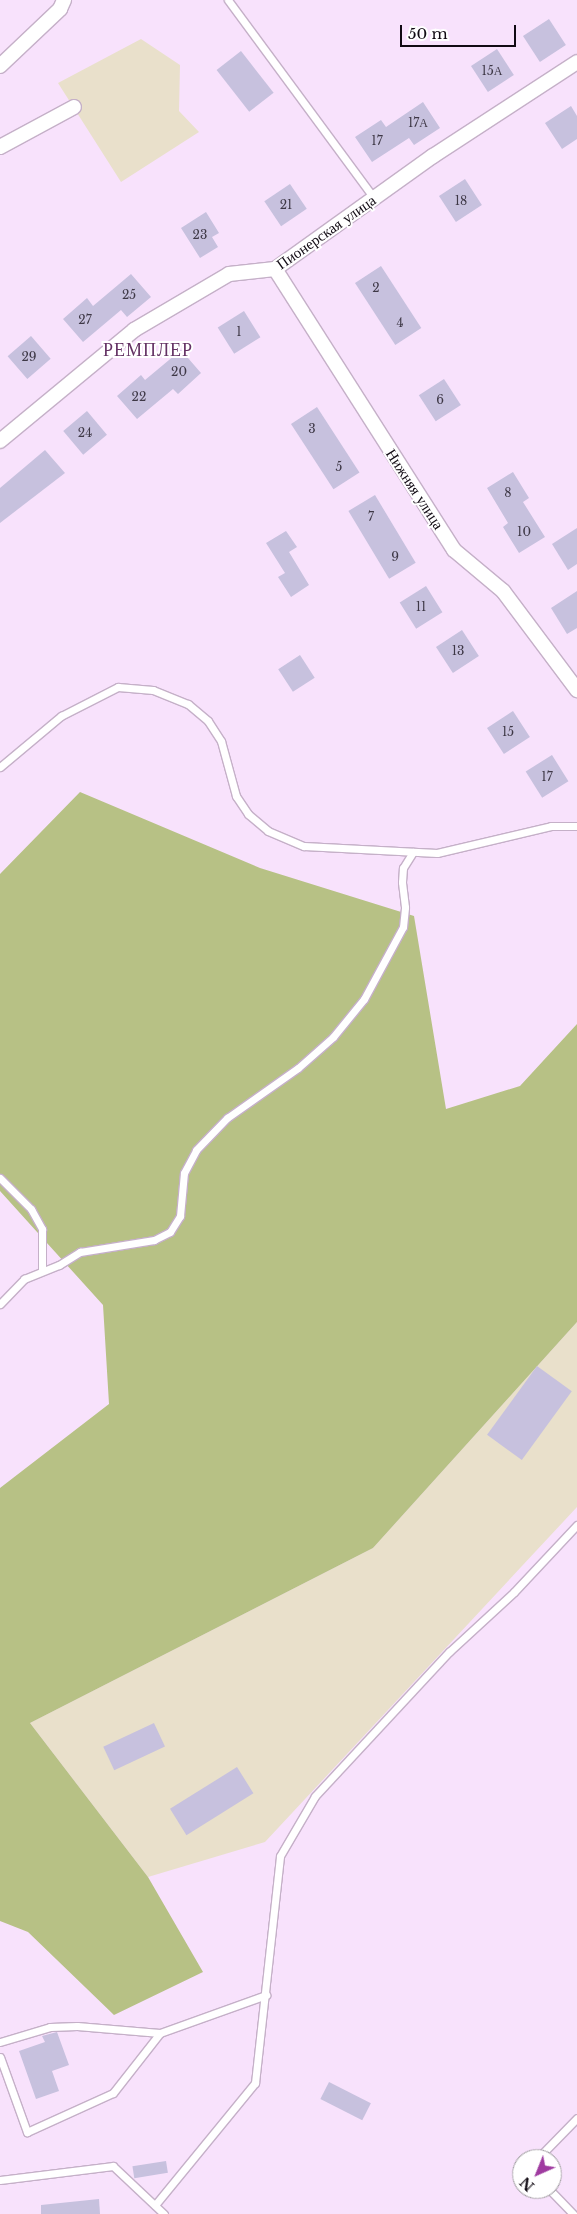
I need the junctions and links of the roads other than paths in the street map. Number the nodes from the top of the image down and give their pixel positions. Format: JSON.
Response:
{"nodes":[{"id":1,"x":64,"y":0,"type":"edge"},
{"id":2,"x":228,"y":0,"type":"edge"},
{"id":3,"x":577,"y":62,"type":"edge"},
{"id":4,"x":0,"y":66,"type":"edge"},
{"id":5,"x":74,"y":107,"type":"dead end"},
{"id":6,"x":0,"y":147,"type":"edge"},
{"id":7,"x":374,"y":198,"type":"junction"},
{"id":8,"x":275,"y":269,"type":"junction"},
{"id":9,"x":0,"y":441,"type":"edge"},
{"id":10,"x":577,"y":690,"type":"edge"},
{"id":11,"x":0,"y":767,"type":"edge"},
{"id":12,"x":577,"y":826,"type":"edge"},
{"id":13,"x":413,"y":852,"type":"junction"},
{"id":14,"x":0,"y":1178,"type":"edge"},
{"id":15,"x":42,"y":1269,"type":"junction"},
{"id":16,"x":0,"y":1304,"type":"edge"},
{"id":17,"x":577,"y":1525,"type":"edge"},
{"id":18,"x":266,"y":1995,"type":"junction"},
{"id":19,"x":160,"y":2033,"type":"junction"},
{"id":20,"x":0,"y":2042,"type":"edge"},
{"id":21,"x":0,"y":2057,"type":"edge"},
{"id":22,"x":577,"y":2118,"type":"edge"},
{"id":23,"x":547,"y":2149,"type":"edge"},
{"id":24,"x":0,"y":2180,"type":"edge"},
{"id":25,"x":559,"y":2199,"type":"edge"},
{"id":26,"x":155,"y":2205,"type":"junction"},
{"id":27,"x":164,"y":2214,"type":"edge"},
{"id":28,"x":573,"y":2214,"type":"edge"}],
"edges":[{"from":1,"to":4,"type":"street"},
{"from":2,"to":7,"type":"lane"},
{"from":3,"to":7,"type":"street","name":"Пионерская улица"},
{"from":5,"to":6,"type":"street"},
{"from":7,"to":8,"type":"street","name":"Пионерская улица"},
{"from":8,"to":9,"type":"street","name":"Пионерская улица"},
{"from":8,"to":10,"type":"street","name":"Нижняя улица"},
{"from":11,"to":13,"type":"lane"},
{"from":12,"to":13,"type":"lane"},
{"from":13,"to":15,"type":"lane"},
{"from":14,"to":15,"type":"lane"},
{"from":15,"to":16,"type":"lane"},
{"from":17,"to":18,"type":"lane"},
{"from":18,"to":19,"type":"lane"},
{"from":18,"to":26,"type":"lane"},
{"from":19,"to":20,"type":"lane"},
{"from":19,"to":21,"type":"lane"},
{"from":22,"to":23,"type":"lane"},
{"from":24,"to":26,"type":"lane"},
{"from":25,"to":28,"type":"lane"},
{"from":26,"to":27,"type":"lane"}]}
